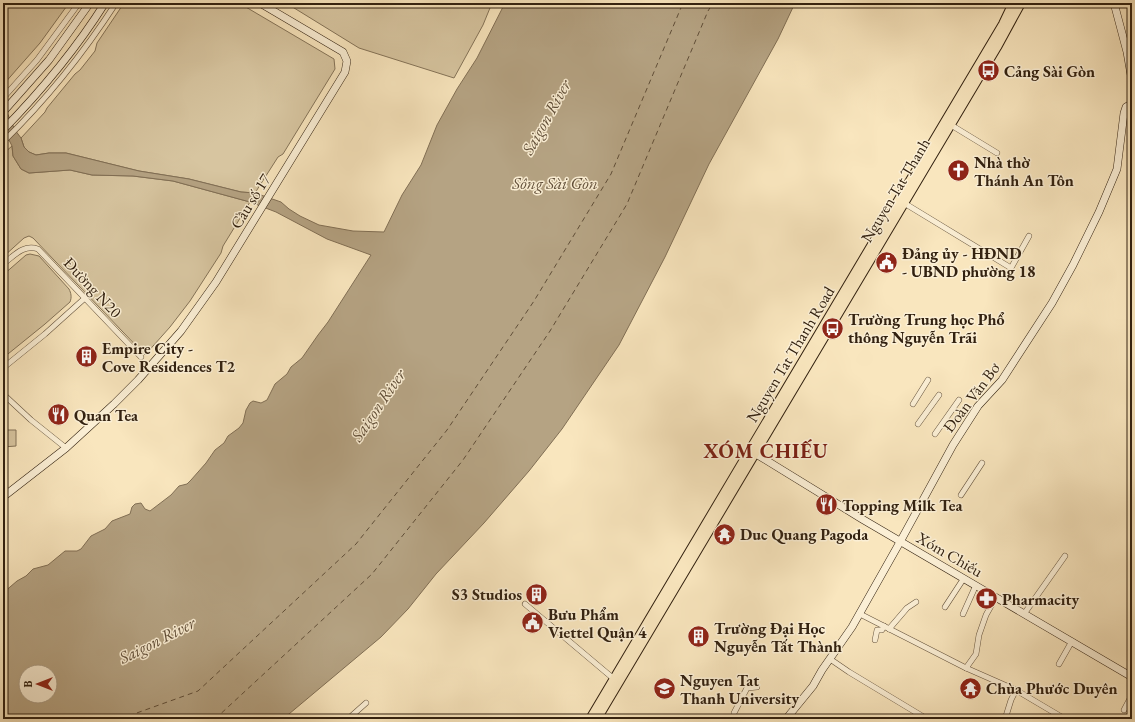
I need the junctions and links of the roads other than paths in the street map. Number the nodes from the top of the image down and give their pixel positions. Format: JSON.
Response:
{"nodes":[{"id":1,"x":79,"y":3,"type":"edge"},
{"id":2,"x":90,"y":3,"type":"edge"},
{"id":3,"x":105,"y":3,"type":"edge"},
{"id":4,"x":116,"y":3,"type":"edge"},
{"id":5,"x":260,"y":3,"type":"edge"},
{"id":6,"x":1013,"y":3,"type":"edge"},
{"id":7,"x":1021,"y":3,"type":"edge"},
{"id":8,"x":1114,"y":3,"type":"edge"},
{"id":9,"x":57,"y":34,"type":"junction"},
{"id":10,"x":64,"y":40,"type":"junction"},
{"id":11,"x":74,"y":48,"type":"junction"},
{"id":12,"x":81,"y":53,"type":"junction"},
{"id":13,"x":1132,"y":82,"type":"edge"},
{"id":14,"x":3,"y":98,"type":"edge"},
{"id":15,"x":1132,"y":99,"type":"edge"},
{"id":16,"x":3,"y":112,"type":"edge"},
{"id":17,"x":951,"y":125,"type":"junction"},
{"id":18,"x":3,"y":130,"type":"edge"},
{"id":19,"x":3,"y":142,"type":"edge"},
{"id":20,"x":997,"y":153,"type":"dead end"},
{"id":21,"x":904,"y":203,"type":"junction"},
{"id":22,"x":1029,"y":236,"type":"dead end"},
{"id":23,"x":3,"y":264,"type":"edge"},
{"id":24,"x":85,"y":298,"type":"junction"},
{"id":25,"x":141,"y":357,"type":"dead end"},
{"id":26,"x":3,"y":368,"type":"edge"},
{"id":27,"x":928,"y":380,"type":"dead end"},
{"id":28,"x":792,"y":391,"type":"joint"},
{"id":29,"x":3,"y":394,"type":"edge"},
{"id":30,"x":940,"y":395,"type":"dead end"},
{"id":31,"x":959,"y":400,"type":"dead end"},
{"id":32,"x":913,"y":404,"type":"dead end"},
{"id":33,"x":918,"y":424,"type":"dead end"},
{"id":34,"x":935,"y":434,"type":"dead end"},
{"id":35,"x":66,"y":448,"type":"junction"},
{"id":36,"x":753,"y":452,"type":"junction"},
{"id":37,"x":982,"y":462,"type":"dead end"},
{"id":38,"x":961,"y":495,"type":"dead end"},
{"id":39,"x":3,"y":497,"type":"edge"},
{"id":40,"x":900,"y":542,"type":"junction"},
{"id":41,"x":1065,"y":556,"type":"dead end"},
{"id":42,"x":964,"y":578,"type":"junction"},
{"id":43,"x":976,"y":585,"type":"junction"},
{"id":44,"x":996,"y":597,"type":"junction"},
{"id":45,"x":916,"y":602,"type":"dead end"},
{"id":46,"x":525,"y":604,"type":"dead end"},
{"id":47,"x":945,"y":607,"type":"dead end"},
{"id":48,"x":860,"y":614,"type":"junction"},
{"id":49,"x":963,"y":614,"type":"dead end"},
{"id":50,"x":1024,"y":614,"type":"junction"},
{"id":51,"x":884,"y":626,"type":"junction"},
{"id":52,"x":889,"y":629,"type":"junction"},
{"id":53,"x":875,"y":640,"type":"dead end"},
{"id":54,"x":1072,"y":642,"type":"junction"},
{"id":55,"x":830,"y":659,"type":"junction"},
{"id":56,"x":1059,"y":664,"type":"dead end"},
{"id":57,"x":966,"y":668,"type":"junction"},
{"id":58,"x":1132,"y":677,"type":"edge"},
{"id":59,"x":617,"y":681,"type":"junction"},
{"id":60,"x":757,"y":687,"type":"dead end"},
{"id":61,"x":1016,"y":690,"type":"junction"},
{"id":62,"x":1132,"y":695,"type":"edge"},
{"id":63,"x":366,"y":703,"type":"dead end"},
{"id":64,"x":1124,"y":710,"type":"dead end"},
{"id":65,"x":734,"y":713,"type":"dead end"},
{"id":66,"x":1006,"y":716,"type":"junction"},
{"id":67,"x":788,"y":718,"type":"edge"},
{"id":68,"x":348,"y":719,"type":"edge"},
{"id":69,"x":590,"y":719,"type":"edge"},
{"id":70,"x":597,"y":719,"type":"edge"},
{"id":71,"x":927,"y":719,"type":"edge"},
{"id":72,"x":1001,"y":719,"type":"edge"},
{"id":73,"x":1013,"y":719,"type":"edge"},
{"id":74,"x":1065,"y":719,"type":"edge"}],
"edges":[{"from":1,"to":9,"type":"street"},
{"from":2,"to":10,"type":"street"},
{"from":3,"to":11,"type":"street"},
{"from":4,"to":12,"type":"street"},
{"from":5,"to":35,"type":"street","name":"Cầu số 17"},
{"from":6,"to":36,"type":"main road","name":"Nguyen Tat Thanh Road"},
{"from":7,"to":17,"type":"main road","name":"Nguyen Tat Thanh"},
{"from":8,"to":13,"type":"street"},
{"from":9,"to":10,"type":"street"},
{"from":9,"to":14,"type":"street"},
{"from":10,"to":16,"type":"street"},
{"from":11,"to":12,"type":"street"},
{"from":11,"to":18,"type":"street"},
{"from":12,"to":19,"type":"street"},
{"from":15,"to":40,"type":"street","name":"Đoàn Văn Bơ"},
{"from":17,"to":20,"type":"street"},
{"from":17,"to":21,"type":"main road","name":"Nguyen Tat Thanh"},
{"from":21,"to":22,"type":"street"},
{"from":21,"to":28,"type":"main road","name":"Nguyen Tat Thanh"},
{"from":23,"to":24,"type":"street","name":"Đường N20"},
{"from":24,"to":25,"type":"street","name":"Đường N20"},
{"from":24,"to":26,"type":"street"},
{"from":27,"to":32,"type":"street"},
{"from":28,"to":36,"type":"main road","name":"Nguyen Tat Thanh Road"},
{"from":29,"to":35,"type":"street"},
{"from":30,"to":33,"type":"street"},
{"from":31,"to":34,"type":"street"},
{"from":35,"to":39,"type":"street","name":"Cầu số 17"},
{"from":36,"to":40,"type":"street","name":"Xóm Chiếu"},
{"from":36,"to":59,"type":"main road","name":"Nguyen Tat Thanh Road"},
{"from":36,"to":59,"type":"main road","name":"Nguyen Tat Thanh Road"},
{"from":37,"to":38,"type":"street"},
{"from":40,"to":42,"type":"street","name":"Xóm Chiếu"},
{"from":40,"to":48,"type":"street","name":"Đoàn Văn Bơ"},
{"from":41,"to":50,"type":"street"},
{"from":42,"to":43,"type":"street","name":"Xóm Chiếu"},
{"from":42,"to":47,"type":"street"},
{"from":43,"to":44,"type":"street","name":"Xóm Chiếu"},
{"from":43,"to":49,"type":"street"},
{"from":44,"to":50,"type":"street","name":"Xóm Chiếu"},
{"from":44,"to":57,"type":"street"},
{"from":45,"to":52,"type":"street"},
{"from":46,"to":59,"type":"street"},
{"from":48,"to":51,"type":"street"},
{"from":48,"to":55,"type":"street","name":"Đoàn Văn Bơ"},
{"from":50,"to":54,"type":"street","name":"Xóm Chiếu"},
{"from":51,"to":52,"type":"street"},
{"from":51,"to":53,"type":"street"},
{"from":52,"to":57,"type":"street"},
{"from":54,"to":56,"type":"street"},
{"from":54,"to":58,"type":"street","name":"Xóm Chiếu"},
{"from":55,"to":67,"type":"street","name":"Đoàn Văn Bơ"},
{"from":55,"to":71,"type":"street"},
{"from":57,"to":61,"type":"street"},
{"from":59,"to":69,"type":"main road","name":"Nguyen Tat Thanh Road"},
{"from":59,"to":70,"type":"main road","name":"Nguyen Tat Thanh Road"},
{"from":60,"to":65,"type":"street"},
{"from":61,"to":66,"type":"street"},
{"from":61,"to":74,"type":"street"},
{"from":62,"to":64,"type":"street"},
{"from":63,"to":68,"type":"street"},
{"from":66,"to":72,"type":"street"},
{"from":66,"to":73,"type":"street"}]}
